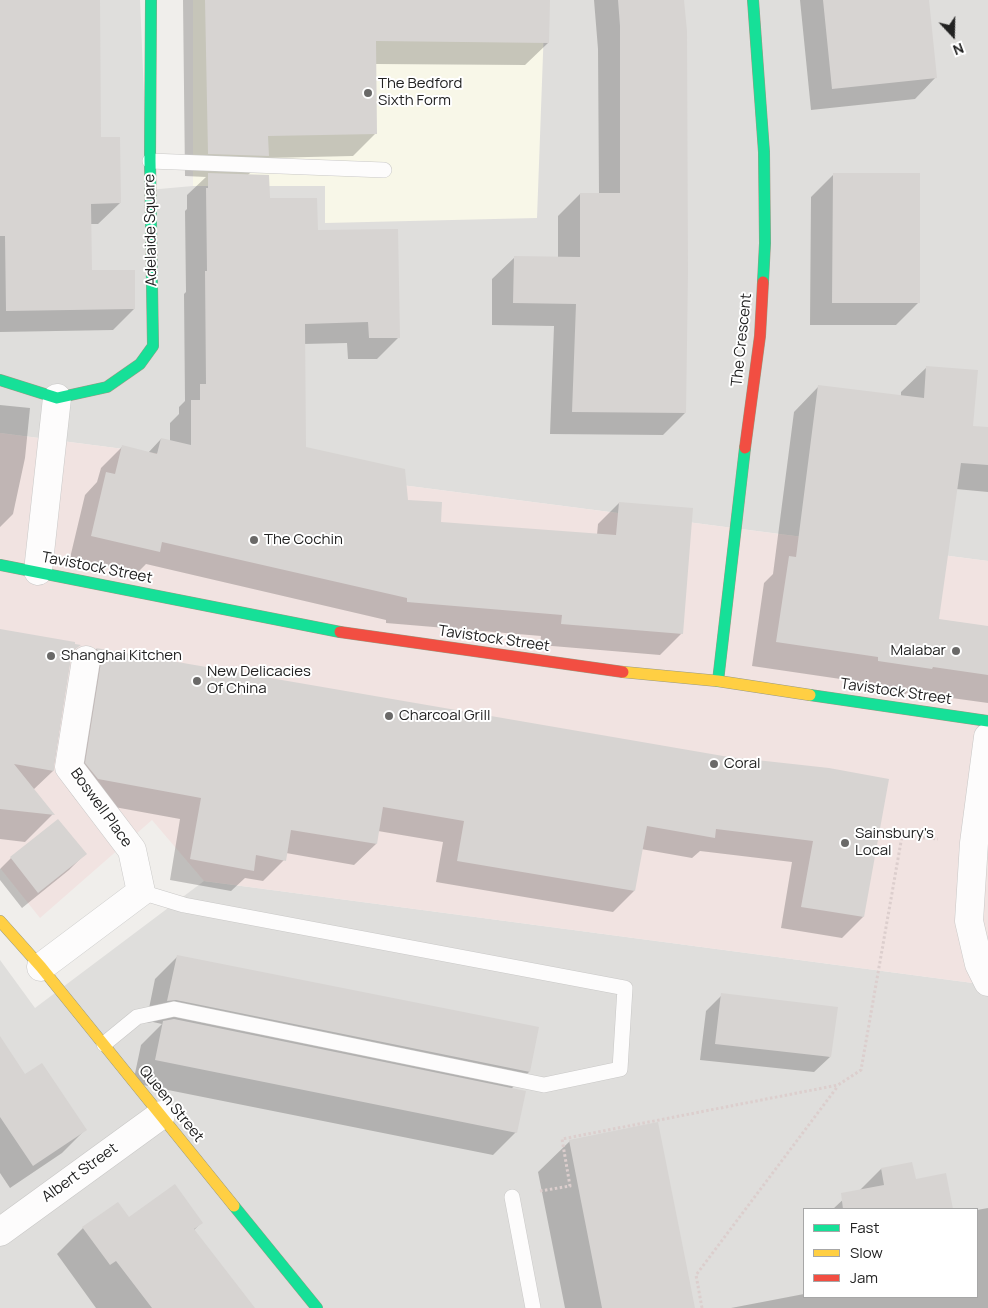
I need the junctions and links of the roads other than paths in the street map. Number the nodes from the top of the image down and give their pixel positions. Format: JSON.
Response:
{"nodes":[{"id":1,"x":151,"y":0,"type":"edge"},
{"id":2,"x":753,"y":0,"type":"edge"},
{"id":3,"x":150,"y":161,"type":"junction"},
{"id":4,"x":384,"y":170,"type":"dead end"},
{"id":5,"x":0,"y":380,"type":"edge"},
{"id":6,"x":57,"y":398,"type":"junction"},
{"id":7,"x":0,"y":565,"type":"edge"},
{"id":8,"x":38,"y":571,"type":"junction"},
{"id":9,"x":86,"y":660,"type":"dead end"},
{"id":10,"x":718,"y":681,"type":"junction"},
{"id":11,"x":988,"y":721,"type":"edge"},
{"id":12,"x":988,"y":737,"type":"edge"},
{"id":13,"x":141,"y":892,"type":"junction"},
{"id":14,"x":0,"y":921,"type":"edge"},
{"id":15,"x":42,"y":967,"type":"junction"},
{"id":16,"x":988,"y":982,"type":"edge"},
{"id":17,"x":104,"y":1044,"type":"junction"},
{"id":18,"x":161,"y":1115,"type":"junction"},
{"id":19,"x":512,"y":1196,"type":"road end"},
{"id":20,"x":0,"y":1232,"type":"edge"},
{"id":21,"x":317,"y":1308,"type":"edge"},
{"id":22,"x":533,"y":1308,"type":"edge"}],
"edges":[{"from":1,"to":3,"type":"street","name":"Adelaide Square"},
{"from":2,"to":10,"type":"street","name":"The Crescent"},
{"from":3,"to":4,"type":"lane"},
{"from":3,"to":6,"type":"street","name":"Adelaide Square"},
{"from":5,"to":6,"type":"street"},
{"from":6,"to":8,"type":"street"},
{"from":7,"to":8,"type":"street","name":"Tavistock Street"},
{"from":8,"to":10,"type":"street","name":"Tavistock Street"},
{"from":9,"to":13,"type":"street","name":"Boswell Place"},
{"from":10,"to":11,"type":"street","name":"Tavistock Street"},
{"from":12,"to":16,"type":"street"},
{"from":13,"to":15,"type":"street"},
{"from":13,"to":17,"type":"lane"},
{"from":14,"to":15,"type":"street","name":"Queen Street"},
{"from":15,"to":17,"type":"street","name":"Queen Street"},
{"from":17,"to":18,"type":"street","name":"Queen Street"},
{"from":18,"to":20,"type":"street","name":"Albert Street"},
{"from":18,"to":21,"type":"street","name":"Queen Street"},
{"from":19,"to":22,"type":"lane"}]}
